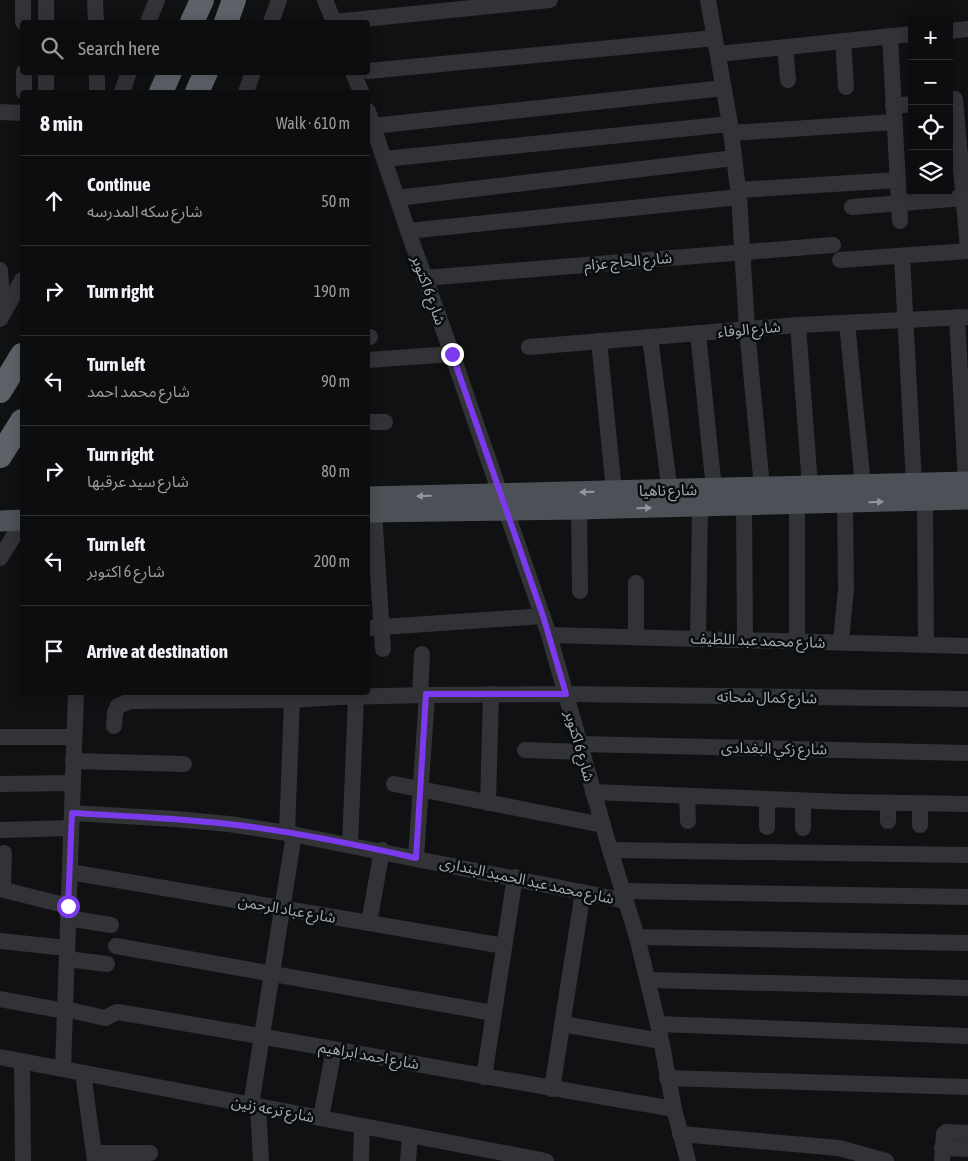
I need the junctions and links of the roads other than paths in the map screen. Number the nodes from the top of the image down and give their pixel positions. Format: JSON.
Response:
{"nodes":[{"id":1,"x":23,"y":0,"type":"edge"},
{"id":2,"x":46,"y":0,"type":"edge"},
{"id":3,"x":95,"y":0,"type":"edge"},
{"id":4,"x":157,"y":0,"type":"edge"},
{"id":5,"x":202,"y":0,"type":"edge"},
{"id":6,"x":234,"y":0,"type":"edge"},
{"id":7,"x":279,"y":0,"type":"edge"},
{"id":8,"x":325,"y":0,"type":"edge"},
{"id":9,"x":550,"y":0,"type":"edge"},
{"id":10,"x":713,"y":0,"type":"edge"},
{"id":11,"x":24,"y":20,"type":"edge"},
{"id":12,"x":46,"y":20,"type":"edge"},
{"id":13,"x":96,"y":20,"type":"edge"},
{"id":14,"x":149,"y":20,"type":"edge"},
{"id":15,"x":193,"y":20,"type":"edge"},
{"id":16,"x":227,"y":20,"type":"edge"},
{"id":17,"x":272,"y":20,"type":"edge"},
{"id":18,"x":333,"y":20,"type":"edge"},
{"id":19,"x":354,"y":20,"type":"edge"},
{"id":20,"x":968,"y":29,"type":"edge"},
{"id":21,"x":953,"y":31,"type":"edge"},
{"id":22,"x":908,"y":34,"type":"edge"},
{"id":23,"x":890,"y":36,"type":"junction"},
{"id":24,"x":843,"y":41,"type":"junction"},
{"id":25,"x":716,"y":46,"type":"junction"},
{"id":26,"x":785,"y":47,"type":"junction"},
{"id":27,"x":370,"y":71,"type":"edge"},
{"id":28,"x":24,"y":75,"type":"edge"},
{"id":29,"x":46,"y":75,"type":"edge"},
{"id":30,"x":97,"y":75,"type":"edge"},
{"id":31,"x":128,"y":75,"type":"edge"},
{"id":32,"x":169,"y":75,"type":"edge"},
{"id":33,"x":205,"y":75,"type":"edge"},
{"id":34,"x":253,"y":75,"type":"edge"},
{"id":35,"x":354,"y":75,"type":"edge"},
{"id":36,"x":788,"y":80,"type":"dead end"},
{"id":37,"x":846,"y":87,"type":"dead end"},
{"id":38,"x":724,"y":88,"type":"junction"},
{"id":39,"x":24,"y":90,"type":"edge"},
{"id":40,"x":46,"y":90,"type":"edge"},
{"id":41,"x":97,"y":90,"type":"edge"},
{"id":42,"x":123,"y":90,"type":"edge"},
{"id":43,"x":162,"y":90,"type":"edge"},
{"id":44,"x":198,"y":90,"type":"edge"},
{"id":45,"x":247,"y":90,"type":"edge"},
{"id":46,"x":360,"y":90,"type":"edge"},
{"id":47,"x":957,"y":99,"type":"edge"},
{"id":48,"x":910,"y":105,"type":"edge"},
{"id":49,"x":0,"y":112,"type":"edge"},
{"id":50,"x":20,"y":113,"type":"edge"},
{"id":51,"x":894,"y":114,"type":"junction"},
{"id":52,"x":370,"y":117,"type":"edge"},
{"id":53,"x":370,"y":120,"type":"edge"},
{"id":54,"x":730,"y":129,"type":"junction"},
{"id":55,"x":734,"y":158,"type":"junction"},
{"id":56,"x":384,"y":159,"type":"junction"},
{"id":57,"x":898,"y":180,"type":"junction"},
{"id":58,"x":738,"y":193,"type":"junction"},
{"id":59,"x":397,"y":198,"type":"junction"},
{"id":60,"x":964,"y":198,"type":"junction"},
{"id":61,"x":899,"y":203,"type":"junction"},
{"id":62,"x":852,"y":207,"type":"dead end"},
{"id":63,"x":900,"y":221,"type":"dead end"},
{"id":64,"x":408,"y":231,"type":"junction"},
{"id":65,"x":832,"y":245,"type":"dead end"},
{"id":66,"x":968,"y":250,"type":"edge"},
{"id":67,"x":742,"y":252,"type":"junction"},
{"id":68,"x":902,"y":256,"type":"junction"},
{"id":69,"x":840,"y":260,"type":"dead end"},
{"id":70,"x":0,"y":270,"type":"edge"},
{"id":71,"x":424,"y":278,"type":"junction"},
{"id":72,"x":20,"y":282,"type":"edge"},
{"id":73,"x":5,"y":298,"type":"edge"},
{"id":74,"x":962,"y":317,"type":"edge"},
{"id":75,"x":0,"y":319,"type":"edge"},
{"id":76,"x":906,"y":320,"type":"junction"},
{"id":77,"x":847,"y":323,"type":"junction"},
{"id":78,"x":798,"y":325,"type":"junction"},
{"id":79,"x":747,"y":329,"type":"junction"},
{"id":80,"x":698,"y":333,"type":"junction"},
{"id":81,"x":650,"y":336,"type":"junction"},
{"id":82,"x":599,"y":341,"type":"junction"},
{"id":83,"x":530,"y":347,"type":"dead end"},
{"id":84,"x":452,"y":354,"type":"junction"},
{"id":85,"x":20,"y":358,"type":"edge"},
{"id":86,"x":370,"y":360,"type":"edge"},
{"id":87,"x":0,"y":391,"type":"edge"},
{"id":88,"x":370,"y":422,"type":"edge"},
{"id":89,"x":385,"y":422,"type":"dead end"},
{"id":90,"x":20,"y":424,"type":"edge"},
{"id":91,"x":0,"y":456,"type":"edge"},
{"id":92,"x":863,"y":485,"type":"junction"},
{"id":93,"x":810,"y":486,"type":"junction"},
{"id":94,"x":762,"y":487,"type":"junction"},
{"id":95,"x":967,"y":488,"type":"edge"},
{"id":96,"x":714,"y":489,"type":"junction"},
{"id":97,"x":614,"y":491,"type":"junction"},
{"id":98,"x":920,"y":492,"type":"junction"},
{"id":99,"x":671,"y":498,"type":"junction"},
{"id":100,"x":502,"y":502,"type":"junction"},
{"id":101,"x":845,"y":502,"type":"junction"},
{"id":102,"x":797,"y":504,"type":"junction"},
{"id":103,"x":744,"y":505,"type":"junction"},
{"id":104,"x":20,"y":506,"type":"edge"},
{"id":105,"x":700,"y":506,"type":"junction"},
{"id":106,"x":0,"y":507,"type":"edge"},
{"id":107,"x":370,"y":507,"type":"edge"},
{"id":108,"x":579,"y":509,"type":"junction"},
{"id":109,"x":0,"y":521,"type":"edge"},
{"id":110,"x":20,"y":522,"type":"edge"},
{"id":111,"x":20,"y":525,"type":"edge"},
{"id":112,"x":0,"y":558,"type":"edge"},
{"id":113,"x":636,"y":583,"type":"dead end"},
{"id":114,"x":580,"y":591,"type":"dead end"},
{"id":115,"x":543,"y":616,"type":"junction"},
{"id":116,"x":374,"y":628,"type":"edge"},
{"id":117,"x":549,"y":635,"type":"junction"},
{"id":118,"x":636,"y":637,"type":"junction"},
{"id":119,"x":698,"y":638,"type":"junction"},
{"id":120,"x":745,"y":640,"type":"junction"},
{"id":121,"x":797,"y":641,"type":"junction"},
{"id":122,"x":841,"y":642,"type":"junction"},
{"id":123,"x":926,"y":645,"type":"junction"},
{"id":124,"x":968,"y":646,"type":"edge"},
{"id":125,"x":382,"y":649,"type":"dead end"},
{"id":126,"x":422,"y":654,"type":"dead end"},
{"id":127,"x":491,"y":694,"type":"junction"},
{"id":128,"x":566,"y":694,"type":"junction"},
{"id":129,"x":76,"y":695,"type":"edge"},
{"id":130,"x":339,"y":695,"type":"edge"},
{"id":131,"x":423,"y":695,"type":"junction"},
{"id":132,"x":356,"y":697,"type":"junction"},
{"id":133,"x":295,"y":698,"type":"edge"},
{"id":134,"x":968,"y":699,"type":"edge"},
{"id":135,"x":114,"y":726,"type":"dead end"},
{"id":136,"x":0,"y":737,"type":"edge"},
{"id":137,"x":74,"y":737,"type":"junction"},
{"id":138,"x":581,"y":748,"type":"junction"},
{"id":139,"x":525,"y":750,"type":"dead end"},
{"id":140,"x":968,"y":753,"type":"edge"},
{"id":141,"x":73,"y":761,"type":"junction"},
{"id":142,"x":184,"y":764,"type":"dead end"},
{"id":143,"x":73,"y":783,"type":"junction"},
{"id":144,"x":0,"y":784,"type":"edge"},
{"id":145,"x":394,"y":784,"type":"dead end"},
{"id":146,"x":420,"y":790,"type":"junction"},
{"id":147,"x":593,"y":792,"type":"junction"},
{"id":148,"x":687,"y":796,"type":"junction"},
{"id":149,"x":767,"y":799,"type":"junction"},
{"id":150,"x":803,"y":801,"type":"junction"},
{"id":151,"x":488,"y":803,"type":"junction"},
{"id":152,"x":888,"y":803,"type":"junction"},
{"id":153,"x":920,"y":804,"type":"junction"},
{"id":154,"x":968,"y":804,"type":"edge"},
{"id":155,"x":888,"y":820,"type":"dead end"},
{"id":156,"x":71,"y":821,"type":"junction"},
{"id":157,"x":688,"y":821,"type":"dead end"},
{"id":158,"x":603,"y":825,"type":"junction"},
{"id":159,"x":920,"y":825,"type":"dead end"},
{"id":160,"x":767,"y":827,"type":"dead end"},
{"id":161,"x":803,"y":828,"type":"dead end"},
{"id":162,"x":0,"y":830,"type":"edge"},
{"id":163,"x":290,"y":833,"type":"junction"},
{"id":164,"x":350,"y":845,"type":"junction"},
{"id":165,"x":382,"y":850,"type":"junction"},
{"id":166,"x":610,"y":850,"type":"junction"},
{"id":167,"x":4,"y":852,"type":"dead end"},
{"id":168,"x":968,"y":855,"type":"edge"},
{"id":169,"x":416,"y":858,"type":"junction"},
{"id":170,"x":70,"y":872,"type":"junction"},
{"id":171,"x":515,"y":877,"type":"junction"},
{"id":172,"x":1,"y":889,"type":"edge"},
{"id":173,"x":584,"y":892,"type":"junction"},
{"id":174,"x":625,"y":896,"type":"junction"},
{"id":175,"x":968,"y":897,"type":"edge"},
{"id":176,"x":282,"y":908,"type":"junction"},
{"id":177,"x":68,"y":912,"type":"junction"},
{"id":178,"x":369,"y":923,"type":"junction"},
{"id":179,"x":111,"y":925,"type":"dead end"},
{"id":180,"x":638,"y":937,"type":"junction"},
{"id":181,"x":0,"y":941,"type":"edge"},
{"id":182,"x":968,"y":943,"type":"edge"},
{"id":183,"x":116,"y":946,"type":"dead end"},
{"id":184,"x":504,"y":946,"type":"junction"},
{"id":185,"x":67,"y":954,"type":"junction"},
{"id":186,"x":107,"y":964,"type":"dead end"},
{"id":187,"x":272,"y":973,"type":"junction"},
{"id":188,"x":648,"y":980,"type":"junction"},
{"id":189,"x":968,"y":988,"type":"edge"},
{"id":190,"x":0,"y":999,"type":"edge"},
{"id":191,"x":65,"y":1010,"type":"junction"},
{"id":192,"x":493,"y":1013,"type":"junction"},
{"id":193,"x":562,"y":1024,"type":"junction"},
{"id":194,"x":658,"y":1024,"type":"junction"},
{"id":195,"x":261,"y":1035,"type":"junction"},
{"id":196,"x":968,"y":1036,"type":"edge"},
{"id":197,"x":661,"y":1041,"type":"junction"},
{"id":198,"x":334,"y":1049,"type":"junction"},
{"id":199,"x":0,"y":1057,"type":"edge"},
{"id":200,"x":22,"y":1061,"type":"junction"},
{"id":201,"x":63,"y":1069,"type":"junction"},
{"id":202,"x":83,"y":1073,"type":"junction"},
{"id":203,"x":484,"y":1077,"type":"junction"},
{"id":204,"x":667,"y":1078,"type":"junction"},
{"id":205,"x":968,"y":1087,"type":"edge"},
{"id":206,"x":552,"y":1089,"type":"junction"},
{"id":207,"x":254,"y":1106,"type":"junction"},
{"id":208,"x":674,"y":1109,"type":"junction"},
{"id":209,"x":321,"y":1118,"type":"junction"},
{"id":210,"x":362,"y":1126,"type":"junction"},
{"id":211,"x":968,"y":1133,"type":"edge"},
{"id":212,"x":680,"y":1134,"type":"junction"},
{"id":213,"x":410,"y":1136,"type":"junction"},
{"id":214,"x":968,"y":1149,"type":"edge"},
{"id":215,"x":150,"y":1154,"type":"dead end"},
{"id":216,"x":942,"y":1154,"type":"edge"},
{"id":217,"x":94,"y":1157,"type":"edge"},
{"id":218,"x":23,"y":1161,"type":"edge"},
{"id":219,"x":261,"y":1161,"type":"edge"},
{"id":220,"x":362,"y":1161,"type":"edge"},
{"id":221,"x":408,"y":1161,"type":"edge"},
{"id":222,"x":544,"y":1161,"type":"edge"},
{"id":223,"x":688,"y":1161,"type":"edge"},
{"id":224,"x":883,"y":1161,"type":"edge"}],
"edges":[{"from":1,"to":11,"type":"street"},
{"from":2,"to":12,"type":"street"},
{"from":3,"to":13,"type":"street"},
{"from":4,"to":14,"type":"street"},
{"from":5,"to":15,"type":"highway"},
{"from":6,"to":16,"type":"highway"},
{"from":7,"to":17,"type":"street"},
{"from":8,"to":18,"type":"street"},
{"from":9,"to":19,"type":"street"},
{"from":10,"to":25,"type":"street"},
{"from":20,"to":21,"type":"street"},
{"from":22,"to":23,"type":"street"},
{"from":23,"to":24,"type":"street"},
{"from":23,"to":51,"type":"street"},
{"from":24,"to":26,"type":"street"},
{"from":24,"to":37,"type":"street"},
{"from":25,"to":26,"type":"street"},
{"from":25,"to":27,"type":"street"},
{"from":25,"to":38,"type":"street"},
{"from":26,"to":36,"type":"street"},
{"from":28,"to":39,"type":"street"},
{"from":29,"to":40,"type":"street"},
{"from":30,"to":41,"type":"street"},
{"from":31,"to":42,"type":"street"},
{"from":32,"to":43,"type":"highway"},
{"from":33,"to":44,"type":"highway"},
{"from":34,"to":45,"type":"street"},
{"from":35,"to":46,"type":"street"},
{"from":38,"to":52,"type":"street"},
{"from":38,"to":54,"type":"street"},
{"from":47,"to":60,"type":"street"},
{"from":48,"to":51,"type":"street"},
{"from":49,"to":50,"type":"street"},
{"from":51,"to":54,"type":"street"},
{"from":51,"to":57,"type":"street"},
{"from":53,"to":56,"type":"street","name":"شارع 6 اكتوبر"},
{"from":54,"to":55,"type":"street"},
{"from":54,"to":56,"type":"street"},
{"from":55,"to":58,"type":"street"},
{"from":55,"to":59,"type":"street"},
{"from":56,"to":59,"type":"street","name":"شارع 6 اكتوبر"},
{"from":57,"to":58,"type":"street"},
{"from":57,"to":61,"type":"street"},
{"from":58,"to":64,"type":"street"},
{"from":58,"to":67,"type":"street"},
{"from":59,"to":64,"type":"street","name":"شارع 6 اكتوبر"},
{"from":60,"to":61,"type":"street"},
{"from":60,"to":66,"type":"street"},
{"from":61,"to":62,"type":"street"},
{"from":61,"to":63,"type":"street"},
{"from":64,"to":71,"type":"street","name":"شارع 6 اكتوبر"},
{"from":65,"to":67,"type":"street","name":"شارع الحاج عزام"},
{"from":66,"to":68,"type":"street"},
{"from":67,"to":71,"type":"street","name":"شارع الحاج عزام"},
{"from":67,"to":79,"type":"street"},
{"from":68,"to":69,"type":"street"},
{"from":68,"to":76,"type":"street"},
{"from":70,"to":73,"type":"street"},
{"from":71,"to":84,"type":"street","name":"شارع 6 اكتوبر"},
{"from":72,"to":73,"type":"street"},
{"from":73,"to":75,"type":"street"},
{"from":74,"to":76,"type":"street","name":"شارع الوفاء"},
{"from":74,"to":95,"type":"street"},
{"from":76,"to":77,"type":"street","name":"شارع الوفاء"},
{"from":76,"to":98,"type":"street"},
{"from":77,"to":78,"type":"street","name":"شارع الوفاء"},
{"from":77,"to":92,"type":"street"},
{"from":78,"to":79,"type":"street","name":"شارع الوفاء"},
{"from":78,"to":93,"type":"street"},
{"from":79,"to":80,"type":"street","name":"شارع الوفاء"},
{"from":79,"to":94,"type":"street"},
{"from":80,"to":81,"type":"street","name":"شارع الوفاء"},
{"from":80,"to":96,"type":"street"},
{"from":81,"to":82,"type":"street","name":"شارع الوفاء"},
{"from":81,"to":99,"type":"street"},
{"from":82,"to":83,"type":"street","name":"شارع الوفاء"},
{"from":82,"to":97,"type":"street"},
{"from":84,"to":86,"type":"street"},
{"from":84,"to":100,"type":"street","name":"شارع 6 اكتوبر"},
{"from":85,"to":87,"type":"highway"},
{"from":88,"to":89,"type":"street"},
{"from":90,"to":91,"type":"highway"},
{"from":92,"to":93,"type":"main road","name":"شارع ناهيا"},
{"from":92,"to":98,"type":"main road","name":"شارع ناهيا"},
{"from":93,"to":94,"type":"main road","name":"شارع ناهيا"},
{"from":94,"to":96,"type":"main road","name":"شارع ناهيا"},
{"from":95,"to":98,"type":"main road","name":"شارع ناهيا"},
{"from":96,"to":99,"type":"main road","name":"شارع ناهيا"},
{"from":97,"to":99,"type":"main road","name":"شارع ناهيا"},
{"from":97,"to":100,"type":"main road","name":"شارع ناهيا","one_way":true},
{"from":101,"to":98,"type":"main road","name":"شارع ناهيا","one_way":true},
{"from":98,"to":123,"type":"street"},
{"from":99,"to":105,"type":"main road","name":"شارع ناهيا"},
{"from":108,"to":99,"type":"main road","name":"شارع ناهيا","one_way":true},
{"from":100,"to":107,"type":"main road","name":"شارع ناهيا"},
{"from":100,"to":108,"type":"main road","name":"شارع ناهيا"},
{"from":100,"to":115,"type":"street","name":"شارع 6 اكتوبر"},
{"from":101,"to":102,"type":"main road","name":"شارع ناهيا"},
{"from":101,"to":122,"type":"street"},
{"from":102,"to":103,"type":"main road","name":"شارع ناهيا"},
{"from":102,"to":121,"type":"street"},
{"from":103,"to":105,"type":"main road","name":"شارع ناهيا"},
{"from":103,"to":120,"type":"street"},
{"from":104,"to":106,"type":"main road"},
{"from":105,"to":119,"type":"street"},
{"from":107,"to":116,"type":"street"},
{"from":108,"to":114,"type":"street"},
{"from":109,"to":110,"type":"main road"},
{"from":111,"to":112,"type":"street"},
{"from":113,"to":118,"type":"street"},
{"from":115,"to":116,"type":"street"},
{"from":115,"to":117,"type":"street","name":"شارع 6 اكتوبر"},
{"from":116,"to":125,"type":"street"},
{"from":117,"to":118,"type":"street","name":"شارع محمد عبد اللطيف"},
{"from":117,"to":128,"type":"street","name":"شارع 6 اكتوبر"},
{"from":118,"to":119,"type":"street","name":"شارع محمد عبد اللطيف"},
{"from":119,"to":120,"type":"street","name":"شارع محمد عبد اللطيف"},
{"from":120,"to":121,"type":"street","name":"شارع محمد عبد اللطيف"},
{"from":121,"to":122,"type":"street","name":"شارع محمد عبد اللطيف"},
{"from":122,"to":123,"type":"street","name":"شارع محمد عبد اللطيف"},
{"from":123,"to":124,"type":"street","name":"شارع محمد عبد اللطيف"},
{"from":126,"to":131,"type":"street"},
{"from":127,"to":128,"type":"street","name":"شارع كمال شحاته"},
{"from":127,"to":131,"type":"street","name":"شارع كمال شحاته"},
{"from":127,"to":151,"type":"street"},
{"from":128,"to":134,"type":"street","name":"شارع كمال شحاته"},
{"from":128,"to":138,"type":"street","name":"شارع 6 اكتوبر"},
{"from":129,"to":137,"type":"street"},
{"from":130,"to":132,"type":"street","name":"شارع كمال شحاته"},
{"from":130,"to":133,"type":"street","name":"شارع كمال شحاته"},
{"from":131,"to":132,"type":"street","name":"شارع كمال شحاته"},
{"from":131,"to":146,"type":"street"},
{"from":132,"to":164,"type":"street"},
{"from":133,"to":135,"type":"street","name":"شارع كمال شحاته"},
{"from":133,"to":163,"type":"street"},
{"from":136,"to":137,"type":"street"},
{"from":137,"to":141,"type":"street"},
{"from":138,"to":139,"type":"street","name":"شارع زكي البغدادى"},
{"from":138,"to":140,"type":"street","name":"شارع زكي البغدادى"},
{"from":138,"to":147,"type":"street","name":"شارع 6 اكتوبر"},
{"from":141,"to":142,"type":"street"},
{"from":141,"to":143,"type":"street"},
{"from":143,"to":144,"type":"street"},
{"from":143,"to":156,"type":"street"},
{"from":145,"to":146,"type":"street"},
{"from":146,"to":151,"type":"street"},
{"from":146,"to":169,"type":"street"},
{"from":147,"to":148,"type":"street"},
{"from":147,"to":158,"type":"street","name":"شارع 6 اكتوبر"},
{"from":148,"to":149,"type":"street"},
{"from":148,"to":157,"type":"street"},
{"from":149,"to":150,"type":"street"},
{"from":149,"to":160,"type":"street"},
{"from":150,"to":152,"type":"street"},
{"from":150,"to":161,"type":"street"},
{"from":151,"to":158,"type":"street"},
{"from":152,"to":153,"type":"street"},
{"from":152,"to":155,"type":"street"},
{"from":153,"to":154,"type":"street"},
{"from":153,"to":159,"type":"street"},
{"from":156,"to":162,"type":"street","name":"شارع محمد عبد الحميد البندارى"},
{"from":156,"to":163,"type":"street","name":"شارع محمد عبد الحميد البندارى"},
{"from":156,"to":170,"type":"street"},
{"from":158,"to":166,"type":"street","name":"شارع 6 اكتوبر"},
{"from":163,"to":164,"type":"street","name":"شارع محمد عبد الحميد البندارى"},
{"from":163,"to":176,"type":"street"},
{"from":164,"to":165,"type":"street","name":"شارع محمد عبد الحميد البندارى"},
{"from":165,"to":169,"type":"street","name":"شارع محمد عبد الحميد البندارى"},
{"from":165,"to":178,"type":"street"},
{"from":166,"to":168,"type":"street"},
{"from":166,"to":174,"type":"street","name":"شارع 6 اكتوبر"},
{"from":167,"to":172,"type":"street"},
{"from":169,"to":171,"type":"street","name":"شارع محمد عبد الحميد البندارى"},
{"from":170,"to":176,"type":"street","name":"شارع عباد الرحمن"},
{"from":170,"to":177,"type":"street"},
{"from":171,"to":173,"type":"street","name":"شارع محمد عبد الحميد البندارى"},
{"from":171,"to":184,"type":"street"},
{"from":172,"to":177,"type":"street"},
{"from":173,"to":174,"type":"street","name":"شارع محمد عبد الحميد البندارى"},
{"from":173,"to":193,"type":"street"},
{"from":174,"to":175,"type":"street","name":"شارع محمد عبد الحميد البندارى"},
{"from":174,"to":180,"type":"street","name":"شارع 6 اكتوبر"},
{"from":176,"to":178,"type":"street","name":"شارع عباد الرحمن"},
{"from":176,"to":187,"type":"street"},
{"from":177,"to":179,"type":"street"},
{"from":177,"to":185,"type":"street"},
{"from":178,"to":184,"type":"street","name":"شارع عباد الرحمن"},
{"from":180,"to":182,"type":"street"},
{"from":180,"to":188,"type":"street","name":"شارع 6 اكتوبر"},
{"from":181,"to":185,"type":"street"},
{"from":183,"to":187,"type":"street"},
{"from":184,"to":192,"type":"street"},
{"from":185,"to":186,"type":"street"},
{"from":185,"to":191,"type":"street"},
{"from":187,"to":192,"type":"street"},
{"from":187,"to":195,"type":"street"},
{"from":188,"to":189,"type":"street"},
{"from":188,"to":194,"type":"street","name":"شارع 6 اكتوبر"},
{"from":190,"to":191,"type":"street","name":"شارع احمد ابراهيم"},
{"from":191,"to":195,"type":"street","name":"شارع احمد ابراهيم"},
{"from":191,"to":201,"type":"street"},
{"from":192,"to":203,"type":"street"},
{"from":193,"to":197,"type":"street"},
{"from":193,"to":206,"type":"street"},
{"from":194,"to":196,"type":"street"},
{"from":194,"to":197,"type":"street","name":"شارع 6 اكتوبر"},
{"from":195,"to":198,"type":"street","name":"شارع احمد ابراهيم"},
{"from":195,"to":207,"type":"street"},
{"from":197,"to":204,"type":"street","name":"شارع 6 اكتوبر"},
{"from":198,"to":203,"type":"street","name":"شارع احمد ابراهيم"},
{"from":198,"to":209,"type":"street"},
{"from":199,"to":200,"type":"street","name":"شارع ترعه زنين"},
{"from":200,"to":201,"type":"street","name":"شارع ترعه زنين"},
{"from":200,"to":218,"type":"street"},
{"from":201,"to":202,"type":"street","name":"شارع ترعه زنين"},
{"from":202,"to":207,"type":"street","name":"شارع ترعه زنين"},
{"from":202,"to":217,"type":"street"},
{"from":203,"to":206,"type":"street","name":"شارع احمد ابراهيم"},
{"from":204,"to":205,"type":"street"},
{"from":204,"to":208,"type":"street","name":"شارع 6 اكتوبر"},
{"from":206,"to":208,"type":"street","name":"شارع احمد ابراهيم"},
{"from":207,"to":209,"type":"street","name":"شارع ترعه زنين"},
{"from":207,"to":219,"type":"street"},
{"from":208,"to":212,"type":"street","name":"شارع 6 اكتوبر"},
{"from":209,"to":210,"type":"street","name":"شارع ترعه زنين"},
{"from":210,"to":213,"type":"street","name":"شارع ترعه زنين"},
{"from":210,"to":220,"type":"street"},
{"from":211,"to":216,"type":"street"},
{"from":212,"to":223,"type":"street","name":"شارع 6 اكتوبر"},
{"from":212,"to":224,"type":"street"},
{"from":213,"to":221,"type":"street"},
{"from":213,"to":222,"type":"street","name":"شارع ترعه زنين"},
{"from":214,"to":216,"type":"street"},
{"from":215,"to":217,"type":"street"}]}
